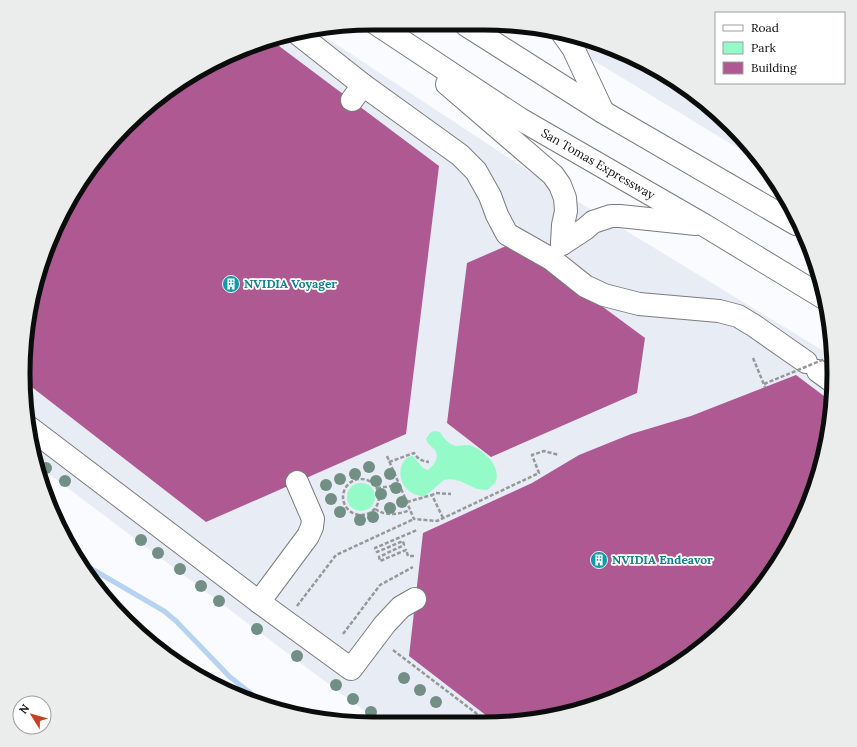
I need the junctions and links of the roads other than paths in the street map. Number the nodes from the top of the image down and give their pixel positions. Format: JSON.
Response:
{"nodes":[{"id":1,"x":382,"y":30,"type":"edge"},
{"id":2,"x":385,"y":30,"type":"edge"},
{"id":3,"x":474,"y":30,"type":"edge"},
{"id":4,"x":302,"y":38,"type":"edge"},
{"id":5,"x":568,"y":41,"type":"edge"},
{"id":6,"x":603,"y":112,"type":"junction"},
{"id":7,"x":792,"y":222,"type":"edge"},
{"id":8,"x":704,"y":225,"type":"junction"},
{"id":9,"x":556,"y":252,"type":"junction"},
{"id":10,"x":817,"y":294,"type":"edge"},
{"id":11,"x":822,"y":368,"type":"edge"},
{"id":12,"x":35,"y":432,"type":"edge"},
{"id":13,"x":297,"y":482,"type":"dead end"},
{"id":14,"x":415,"y":599,"type":"dead end"},
{"id":15,"x":259,"y":602,"type":"junction"}],
"edges":[{"from":1,"to":9,"type":"main road"},
{"from":2,"to":8,"type":"main road","name":"San Tomas Expressway"},
{"from":3,"to":6,"type":"main road"},
{"from":4,"to":9,"type":"main road"},
{"from":5,"to":6,"type":"main road"},
{"from":6,"to":7,"type":"main road"},
{"from":8,"to":9,"type":"main road"},
{"from":8,"to":10,"type":"main road","name":"San Tomas Expressway"},
{"from":9,"to":11,"type":"main road"},
{"from":12,"to":15,"type":"main road"},
{"from":13,"to":15,"type":"main road"},
{"from":14,"to":15,"type":"main road"}]}
